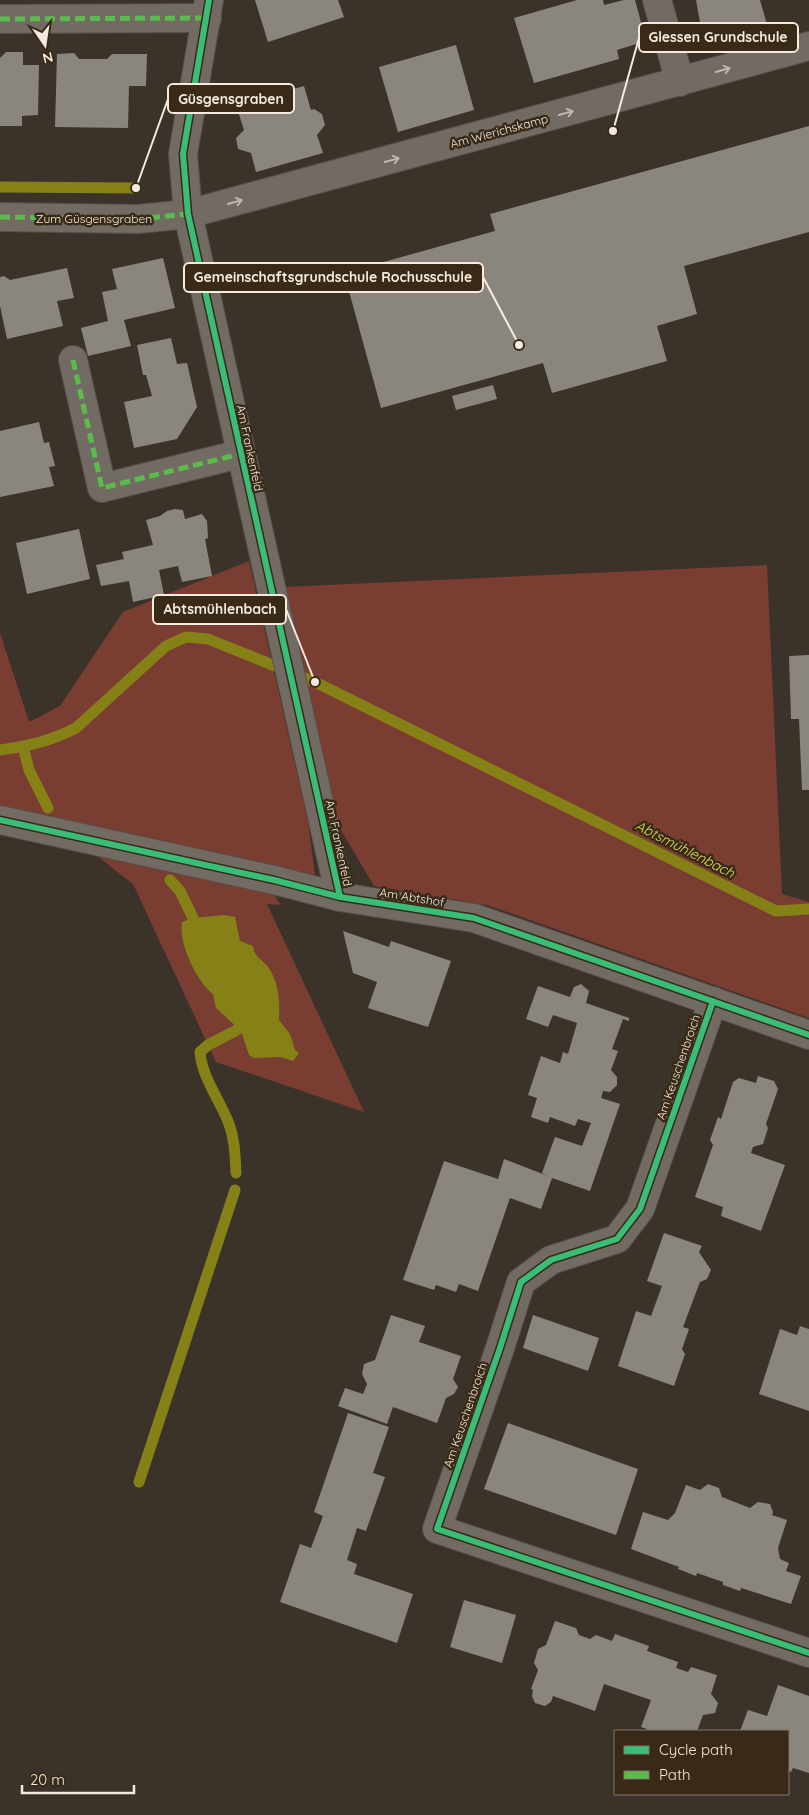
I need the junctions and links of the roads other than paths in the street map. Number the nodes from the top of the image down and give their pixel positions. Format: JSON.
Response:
{"nodes":[{"id":1,"x":657,"y":0,"type":"edge"},
{"id":2,"x":208,"y":9,"type":"edge"},
{"id":3,"x":0,"y":19,"type":"edge"},
{"id":4,"x":809,"y":46,"type":"edge"},
{"id":5,"x":680,"y":82,"type":"junction"},
{"id":6,"x":188,"y":214,"type":"junction"},
{"id":7,"x":0,"y":217,"type":"edge"},
{"id":8,"x":73,"y":360,"type":"dead end"},
{"id":9,"x":240,"y":454,"type":"junction"},
{"id":10,"x":0,"y":820,"type":"edge"},
{"id":11,"x":340,"y":897,"type":"junction"},
{"id":12,"x":713,"y":1001,"type":"junction"},
{"id":13,"x":809,"y":1034,"type":"edge"},
{"id":14,"x":809,"y":1654,"type":"edge"}],
"edges":[{"from":1,"to":5,"type":"street"},
{"from":2,"to":3,"type":"street"},
{"from":2,"to":6,"type":"street","name":"Am Frankenfeld"},
{"from":5,"to":4,"type":"street","name":"Am Wierichskamp","one_way":true},
{"from":6,"to":5,"type":"street","name":"Am Wierichskamp","one_way":true},
{"from":6,"to":7,"type":"street","name":"Zum Güsgensgraben"},
{"from":6,"to":9,"type":"street","name":"Am Frankenfeld"},
{"from":8,"to":9,"type":"street","name":"Am Frankenfeld"},
{"from":9,"to":11,"type":"street","name":"Am Frankenfeld"},
{"from":10,"to":11,"type":"street","name":"Am Abtshof"},
{"from":11,"to":12,"type":"street","name":"Am Abtshof"},
{"from":12,"to":13,"type":"street","name":"Am Abtshof"},
{"from":12,"to":14,"type":"street","name":"Am Keuschenbroich"}]}
